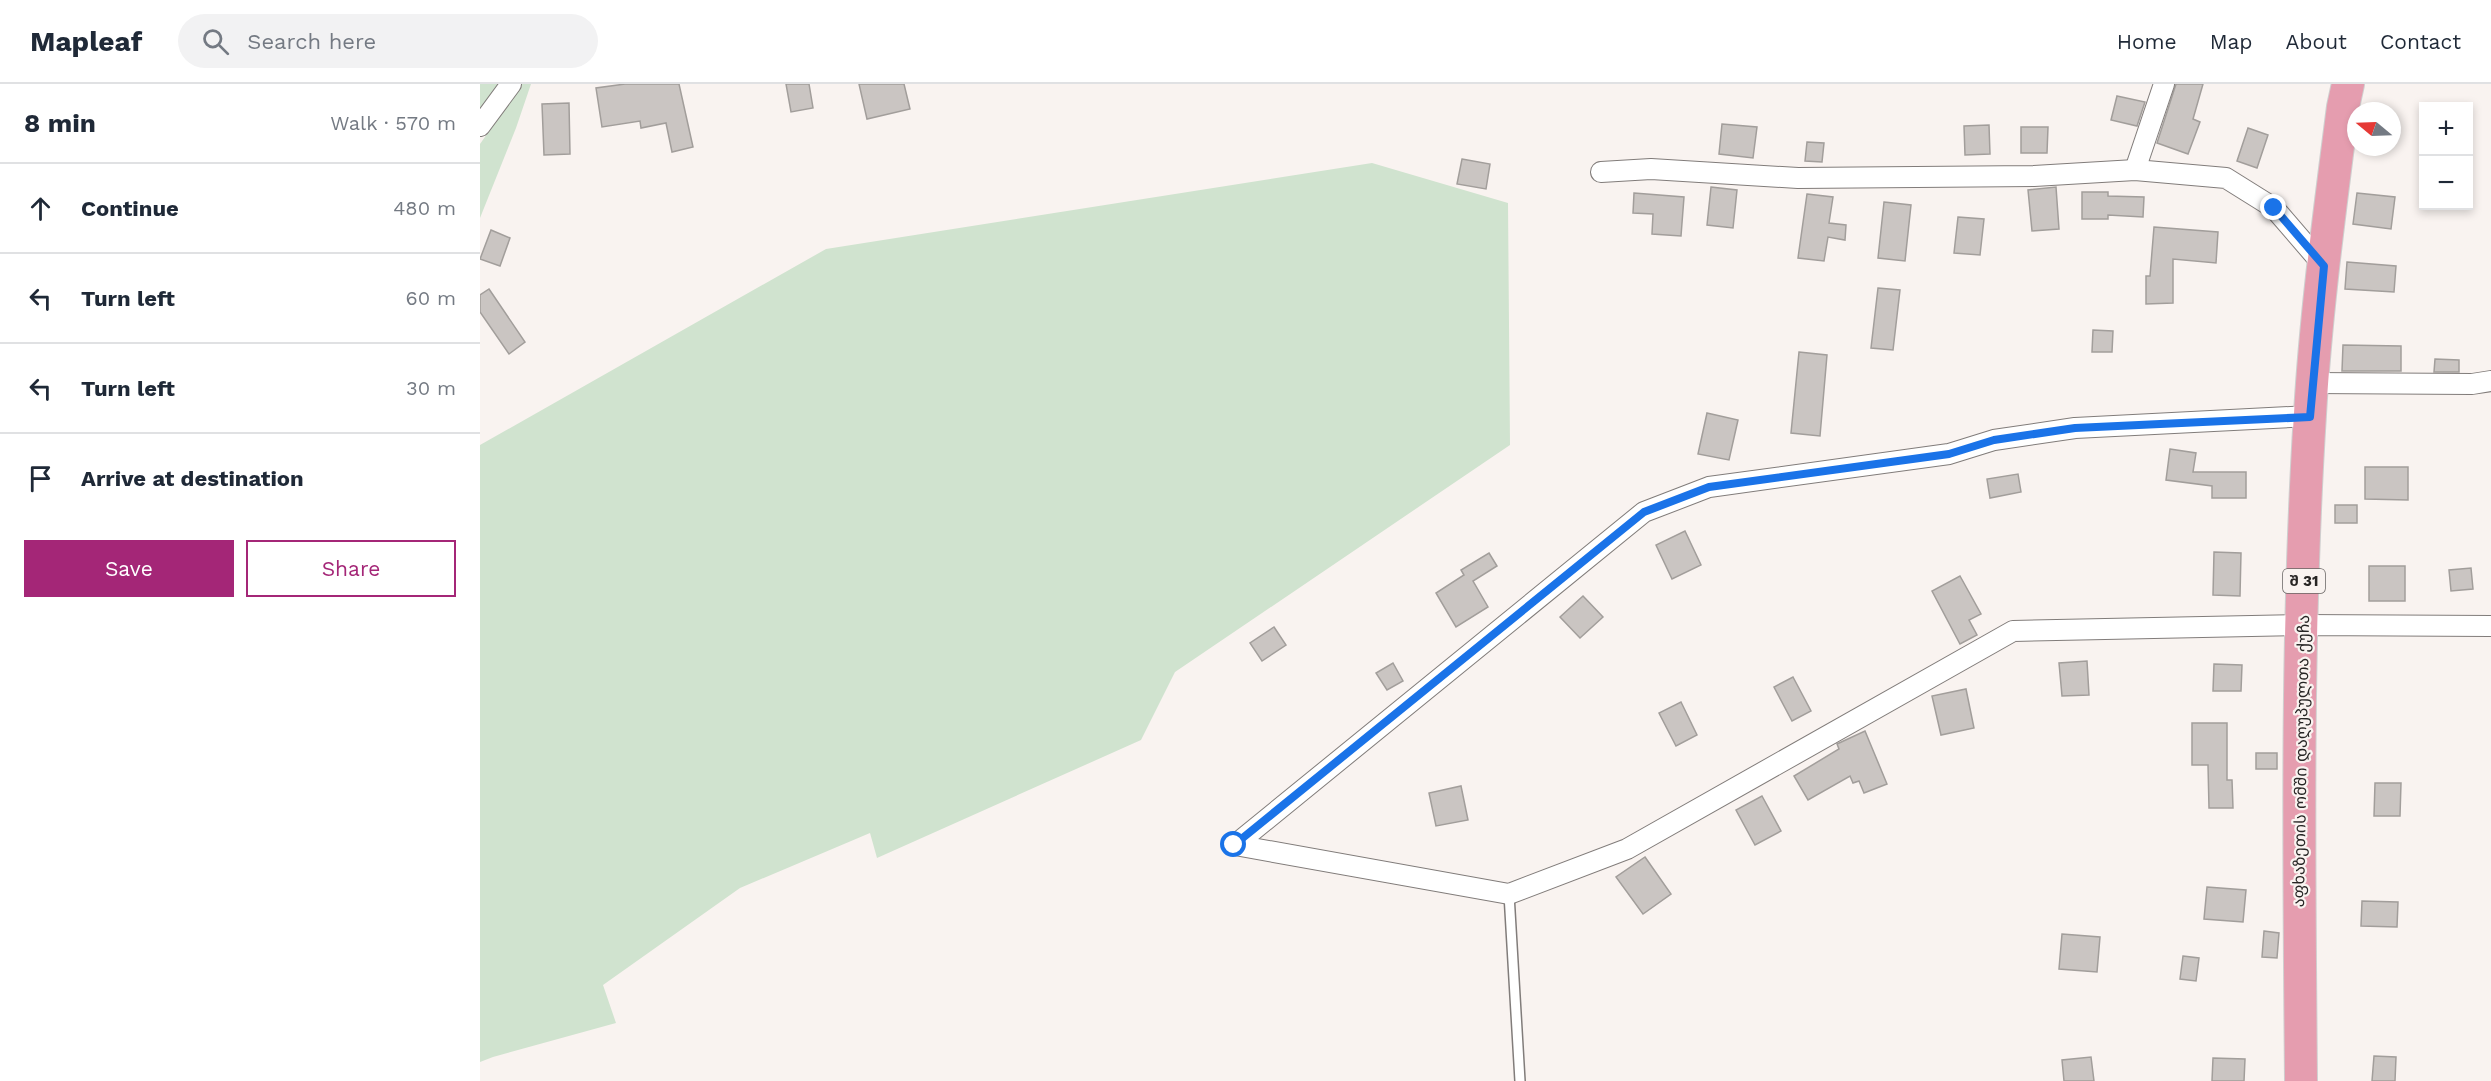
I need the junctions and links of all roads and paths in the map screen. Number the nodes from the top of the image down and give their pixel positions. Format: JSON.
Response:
{"nodes":[{"id":1,"x":511,"y":84,"type":"edge"},
{"id":2,"x":2164,"y":84,"type":"edge"},
{"id":3,"x":2348,"y":84,"type":"edge"},
{"id":4,"x":480,"y":126,"type":"edge"},
{"id":5,"x":2136,"y":170,"type":"junction"},
{"id":6,"x":1601,"y":172,"type":"dead end"},
{"id":7,"x":2324,"y":266,"type":"junction"},
{"id":8,"x":2491,"y":381,"type":"edge"},
{"id":9,"x":2312,"y":383,"type":"junction"},
{"id":10,"x":2310,"y":417,"type":"junction"},
{"id":11,"x":2302,"y":625,"type":"junction"},
{"id":12,"x":2491,"y":626,"type":"edge"},
{"id":13,"x":1509,"y":894,"type":"junction"},
{"id":14,"x":1520,"y":1081,"type":"edge"},
{"id":15,"x":2301,"y":1081,"type":"edge"}],
"edges":[{"from":1,"to":4,"type":"street"},
{"from":2,"to":5,"type":"street"},
{"from":3,"to":7,"type":"main road","name":"აფხაზეთის ომში დაღუპულთა ქუჩა","number":"შ 31"},
{"from":5,"to":6,"type":"street"},
{"from":5,"to":7,"type":"street"},
{"from":7,"to":9,"type":"main road","name":"აფხაზეთის ომში დაღუპულთა ქუჩა","number":"შ 31"},
{"from":8,"to":9,"type":"street"},
{"from":9,"to":10,"type":"main road","name":"აფხაზეთის ომში დაღუპულთა ქუჩა","number":"შ 31"},
{"from":10,"to":11,"type":"main road","name":"აფხაზეთის ომში დაღუპულთა ქუჩა","number":"შ 31"},
{"from":10,"to":13,"type":"street"},
{"from":11,"to":12,"type":"street"},
{"from":11,"to":13,"type":"street"},
{"from":11,"to":15,"type":"main road","name":"აფხაზეთის ომში დაღუპულთა ქუჩა","number":"შ 31"},
{"from":13,"to":14,"type":"lane"}]}
